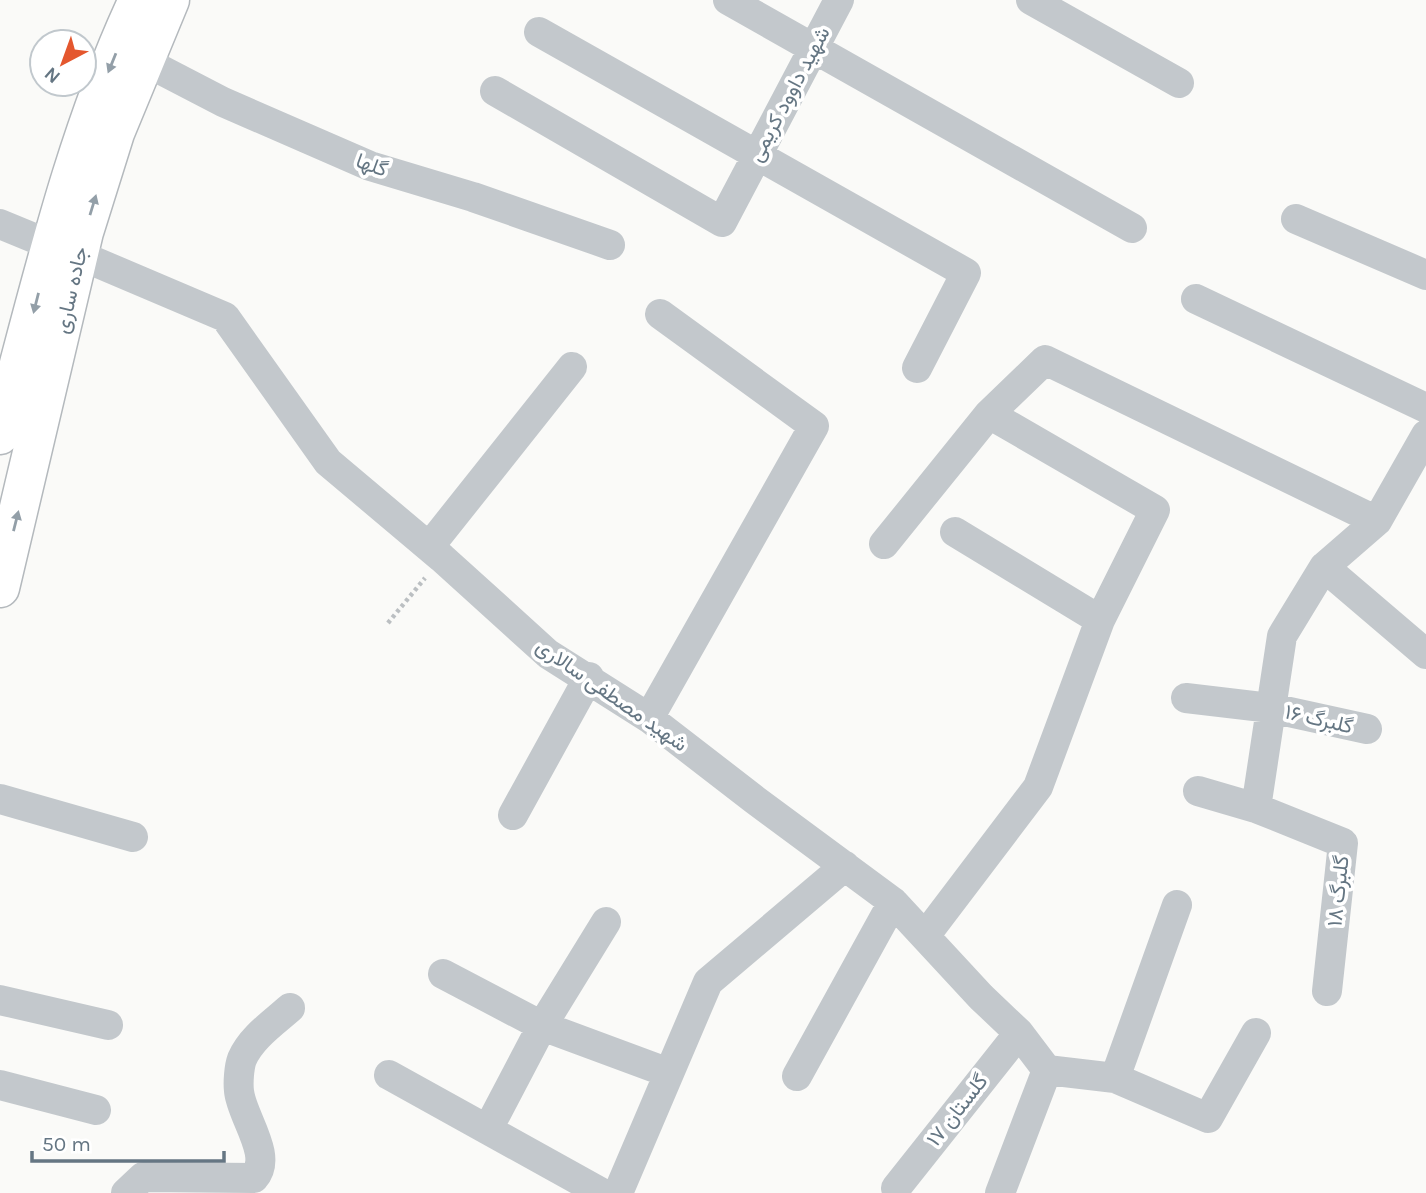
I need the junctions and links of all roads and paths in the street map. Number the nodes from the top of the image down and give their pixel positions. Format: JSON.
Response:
{"nodes":[{"id":1,"x":138,"y":0,"type":"edge"},
{"id":2,"x":170,"y":0,"type":"edge"},
{"id":3,"x":728,"y":0,"type":"edge"},
{"id":4,"x":839,"y":0,"type":"edge"},
{"id":5,"x":1031,"y":0,"type":"edge"},
{"id":6,"x":539,"y":32,"type":"dead end"},
{"id":7,"x":812,"y":49,"type":"junction"},
{"id":8,"x":144,"y":61,"type":"junction"},
{"id":9,"x":1179,"y":83,"type":"dead end"},
{"id":10,"x":495,"y":90,"type":"dead end"},
{"id":11,"x":756,"y":155,"type":"junction"},
{"id":12,"x":1296,"y":219,"type":"dead end"},
{"id":13,"x":0,"y":224,"type":"edge"},
{"id":14,"x":1132,"y":228,"type":"dead end"},
{"id":15,"x":610,"y":245,"type":"dead end"},
{"id":16,"x":65,"y":250,"type":"junction"},
{"id":17,"x":1426,"y":275,"type":"edge"},
{"id":18,"x":1196,"y":299,"type":"dead end"},
{"id":19,"x":660,"y":314,"type":"dead end"},
{"id":20,"x":572,"y":367,"type":"dead end"},
{"id":21,"x":917,"y":368,"type":"dead end"},
{"id":22,"x":1426,"y":408,"type":"edge"},
{"id":23,"x":989,"y":414,"type":"junction"},
{"id":24,"x":2,"y":416,"type":"edge"},
{"id":25,"x":1426,"y":435,"type":"edge"},
{"id":26,"x":1377,"y":520,"type":"junction"},
{"id":27,"x":955,"y":532,"type":"dead end"},
{"id":28,"x":884,"y":544,"type":"dead end"},
{"id":29,"x":435,"y":552,"type":"junction"},
{"id":30,"x":1324,"y":568,"type":"junction"},
{"id":31,"x":0,"y":587,"type":"edge"},
{"id":32,"x":1100,"y":620,"type":"junction"},
{"id":33,"x":388,"y":622,"type":"dead end"},
{"id":34,"x":1426,"y":654,"type":"edge"},
{"id":35,"x":589,"y":677,"type":"junction"},
{"id":36,"x":1186,"y":698,"type":"dead end"},
{"id":37,"x":1271,"y":708,"type":"junction"},
{"id":38,"x":649,"y":718,"type":"junction"},
{"id":39,"x":1367,"y":729,"type":"dead end"},
{"id":40,"x":1198,"y":791,"type":"dead end"},
{"id":41,"x":0,"y":799,"type":"edge"},
{"id":42,"x":1256,"y":808,"type":"junction"},
{"id":43,"x":513,"y":815,"type":"dead end"},
{"id":44,"x":133,"y":837,"type":"dead end"},
{"id":45,"x":845,"y":866,"type":"junction"},
{"id":46,"x":893,"y":902,"type":"junction"},
{"id":47,"x":1177,"y":905,"type":"dead end"},
{"id":48,"x":606,"y":922,"type":"dead end"},
{"id":49,"x":925,"y":936,"type":"junction"},
{"id":50,"x":443,"y":974,"type":"dead end"},
{"id":51,"x":1327,"y":991,"type":"dead end"},
{"id":52,"x":0,"y":1000,"type":"edge"},
{"id":53,"x":290,"y":1008,"type":"dead end"},
{"id":54,"x":108,"y":1026,"type":"dead end"},
{"id":55,"x":542,"y":1026,"type":"junction"},
{"id":56,"x":1019,"y":1033,"type":"junction"},
{"id":57,"x":1255,"y":1033,"type":"dead end"},
{"id":58,"x":1047,"y":1070,"type":"junction"},
{"id":59,"x":669,"y":1073,"type":"junction"},
{"id":60,"x":389,"y":1075,"type":"dead end"},
{"id":61,"x":797,"y":1076,"type":"dead end"},
{"id":62,"x":1115,"y":1078,"type":"junction"},
{"id":63,"x":0,"y":1085,"type":"edge"},
{"id":64,"x":96,"y":1110,"type":"dead end"},
{"id":65,"x":488,"y":1129,"type":"junction"},
{"id":66,"x":896,"y":1188,"type":"dead end"},
{"id":67,"x":125,"y":1193,"type":"edge"},
{"id":68,"x":602,"y":1193,"type":"edge"},
{"id":69,"x":618,"y":1193,"type":"edge"},
{"id":70,"x":1000,"y":1193,"type":"edge"}],
"edges":[{"from":1,"to":16,"type":"highway","name":"جاده ساری","one_way":true},
{"from":2,"to":8,"type":"highway","name":"جاده ساری"},
{"from":3,"to":7,"type":"street"},
{"from":4,"to":7,"type":"street","name":"شهید داوود کریمی"},
{"from":5,"to":9,"type":"street"},
{"from":6,"to":11,"type":"street"},
{"from":7,"to":11,"type":"street","name":"شهید داوود کریمی"},
{"from":7,"to":14,"type":"street"},
{"from":8,"to":15,"type":"street","name":"گلها"},
{"from":16,"to":8,"type":"highway","name":"جاده ساری","one_way":true},
{"from":10,"to":11,"type":"street","name":"شهید داوود کریمی"},
{"from":11,"to":21,"type":"street"},
{"from":12,"to":17,"type":"street"},
{"from":13,"to":16,"type":"street","name":"شهید مصطفی سالاری"},
{"from":16,"to":24,"type":"highway","name":"جاده ساری","one_way":true},
{"from":16,"to":29,"type":"street","name":"شهید مصطفی سالاری"},
{"from":31,"to":16,"type":"highway","name":"جاده ساری","one_way":true},
{"from":18,"to":22,"type":"street"},
{"from":19,"to":38,"type":"street"},
{"from":20,"to":29,"type":"street"},
{"from":23,"to":26,"type":"street"},
{"from":23,"to":28,"type":"street"},
{"from":23,"to":32,"type":"street"},
{"from":25,"to":26,"type":"street"},
{"from":26,"to":30,"type":"street"},
{"from":27,"to":32,"type":"street"},
{"from":29,"to":33,"type":"path"},
{"from":29,"to":35,"type":"street","name":"شهید مصطفی سالاری"},
{"from":30,"to":34,"type":"street"},
{"from":30,"to":37,"type":"street"},
{"from":32,"to":49,"type":"street"},
{"from":35,"to":38,"type":"street","name":"شهید مصطفی سالاری"},
{"from":35,"to":43,"type":"street"},
{"from":36,"to":37,"type":"street","name":"گلبرگ ۱۶"},
{"from":37,"to":39,"type":"street","name":"گلبرگ ۱۶"},
{"from":37,"to":42,"type":"street"},
{"from":38,"to":45,"type":"street","name":"شهید مصطفی سالاری"},
{"from":40,"to":42,"type":"street"},
{"from":41,"to":44,"type":"street"},
{"from":42,"to":51,"type":"street","name":"گلبرگ ۱۸"},
{"from":45,"to":46,"type":"street","name":"شهید مصطفی سالاری"},
{"from":45,"to":59,"type":"street"},
{"from":46,"to":49,"type":"street","name":"شهید مصطفی سالاری"},
{"from":46,"to":61,"type":"street"},
{"from":47,"to":62,"type":"street"},
{"from":48,"to":55,"type":"street"},
{"from":49,"to":56,"type":"street","name":"شهید مصطفی سالاری"},
{"from":50,"to":55,"type":"street"},
{"from":52,"to":54,"type":"street"},
{"from":53,"to":67,"type":"street"},
{"from":55,"to":59,"type":"street"},
{"from":55,"to":65,"type":"street"},
{"from":56,"to":58,"type":"street","name":"شهید مصطفی سالاری"},
{"from":56,"to":66,"type":"street","name":"گلستان ۱۷"},
{"from":57,"to":62,"type":"street"},
{"from":58,"to":62,"type":"street"},
{"from":58,"to":70,"type":"street"},
{"from":59,"to":69,"type":"street"},
{"from":60,"to":65,"type":"street"},
{"from":63,"to":64,"type":"street"},
{"from":65,"to":68,"type":"street"}]}
